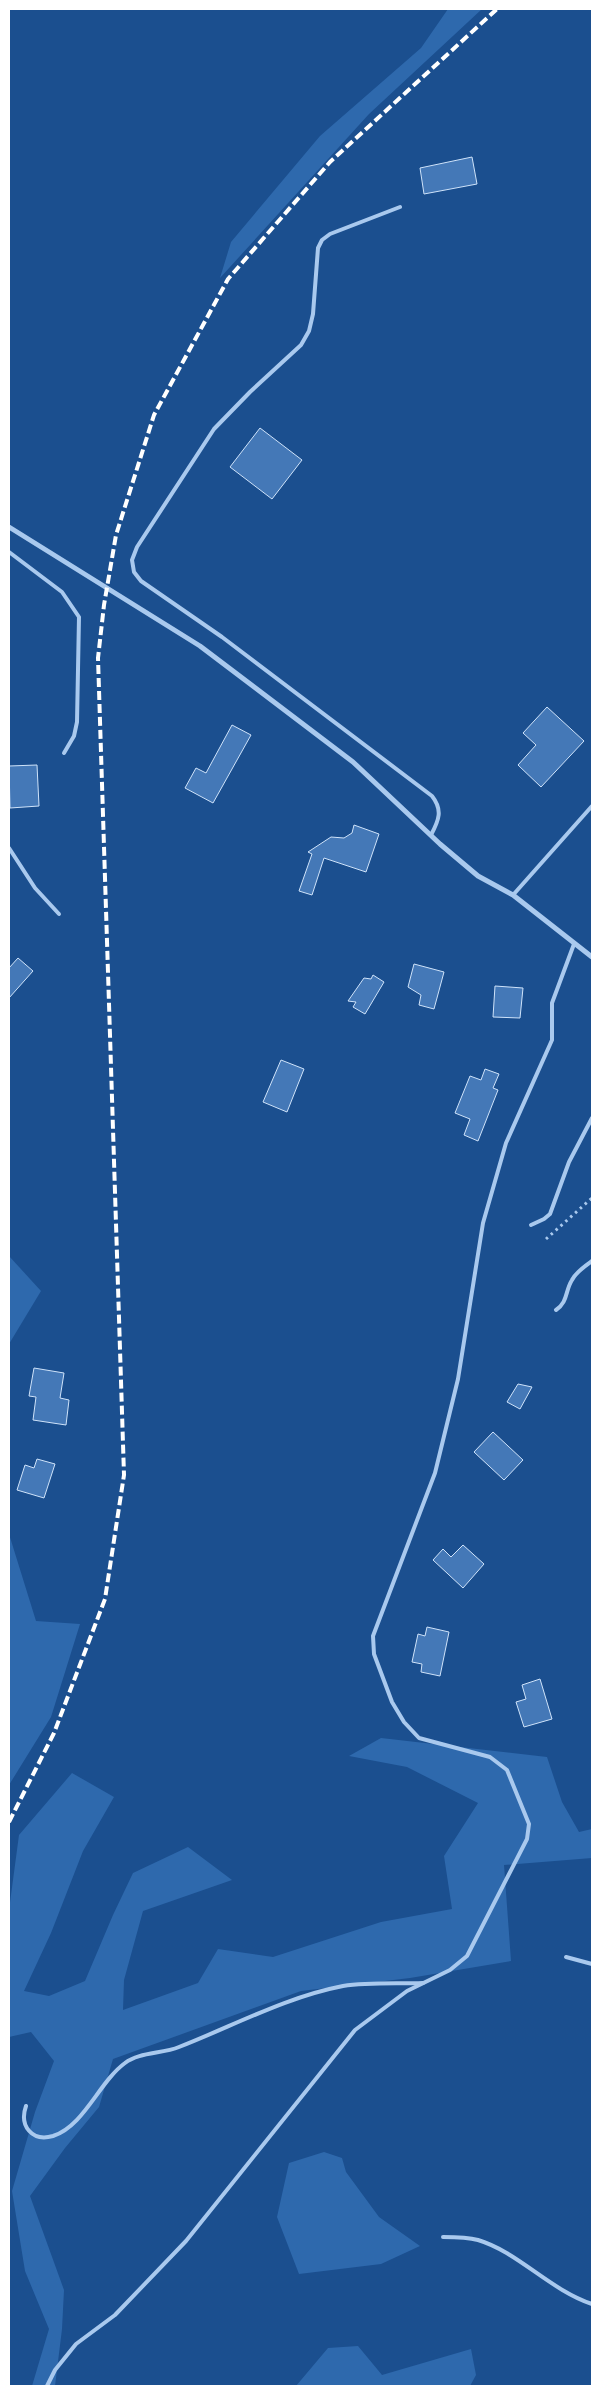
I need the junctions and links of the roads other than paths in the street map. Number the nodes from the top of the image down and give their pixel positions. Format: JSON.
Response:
{"nodes":[{"id":1,"x":400,"y":207,"type":"dead end"},
{"id":2,"x":9,"y":527,"type":"edge"},
{"id":3,"x":9,"y":552,"type":"edge"},
{"id":4,"x":64,"y":752,"type":"dead end"},
{"id":5,"x":592,"y":806,"type":"edge"},
{"id":6,"x":431,"y":835,"type":"junction"},
{"id":7,"x":9,"y":848,"type":"edge"},
{"id":8,"x":513,"y":895,"type":"junction"},
{"id":9,"x":59,"y":914,"type":"dead end"},
{"id":10,"x":574,"y":944,"type":"junction"},
{"id":11,"x":592,"y":957,"type":"edge"},
{"id":12,"x":592,"y":1118,"type":"edge"},
{"id":13,"x":531,"y":1224,"type":"dead end"},
{"id":14,"x":592,"y":1261,"type":"edge"},
{"id":15,"x":556,"y":1310,"type":"dead end"},
{"id":16,"x":566,"y":1957,"type":"dead end"},
{"id":17,"x":592,"y":1964,"type":"edge"},
{"id":18,"x":425,"y":1982,"type":"junction"},
{"id":19,"x":26,"y":2106,"type":"dead end"},
{"id":20,"x":444,"y":2237,"type":"dead end"},
{"id":21,"x":592,"y":2304,"type":"edge"},
{"id":22,"x":47,"y":2386,"type":"edge"}],
"edges":[{"from":1,"to":6,"type":"lane"},
{"from":2,"to":6,"type":"street"},
{"from":3,"to":4,"type":"lane"},
{"from":5,"to":8,"type":"lane"},
{"from":6,"to":8,"type":"street"},
{"from":7,"to":9,"type":"lane"},
{"from":8,"to":10,"type":"street"},
{"from":10,"to":11,"type":"street"},
{"from":10,"to":18,"type":"lane"},
{"from":12,"to":13,"type":"lane"},
{"from":14,"to":15,"type":"lane"},
{"from":16,"to":17,"type":"lane"},
{"from":18,"to":19,"type":"lane"},
{"from":18,"to":22,"type":"lane"},
{"from":20,"to":21,"type":"lane"}]}
